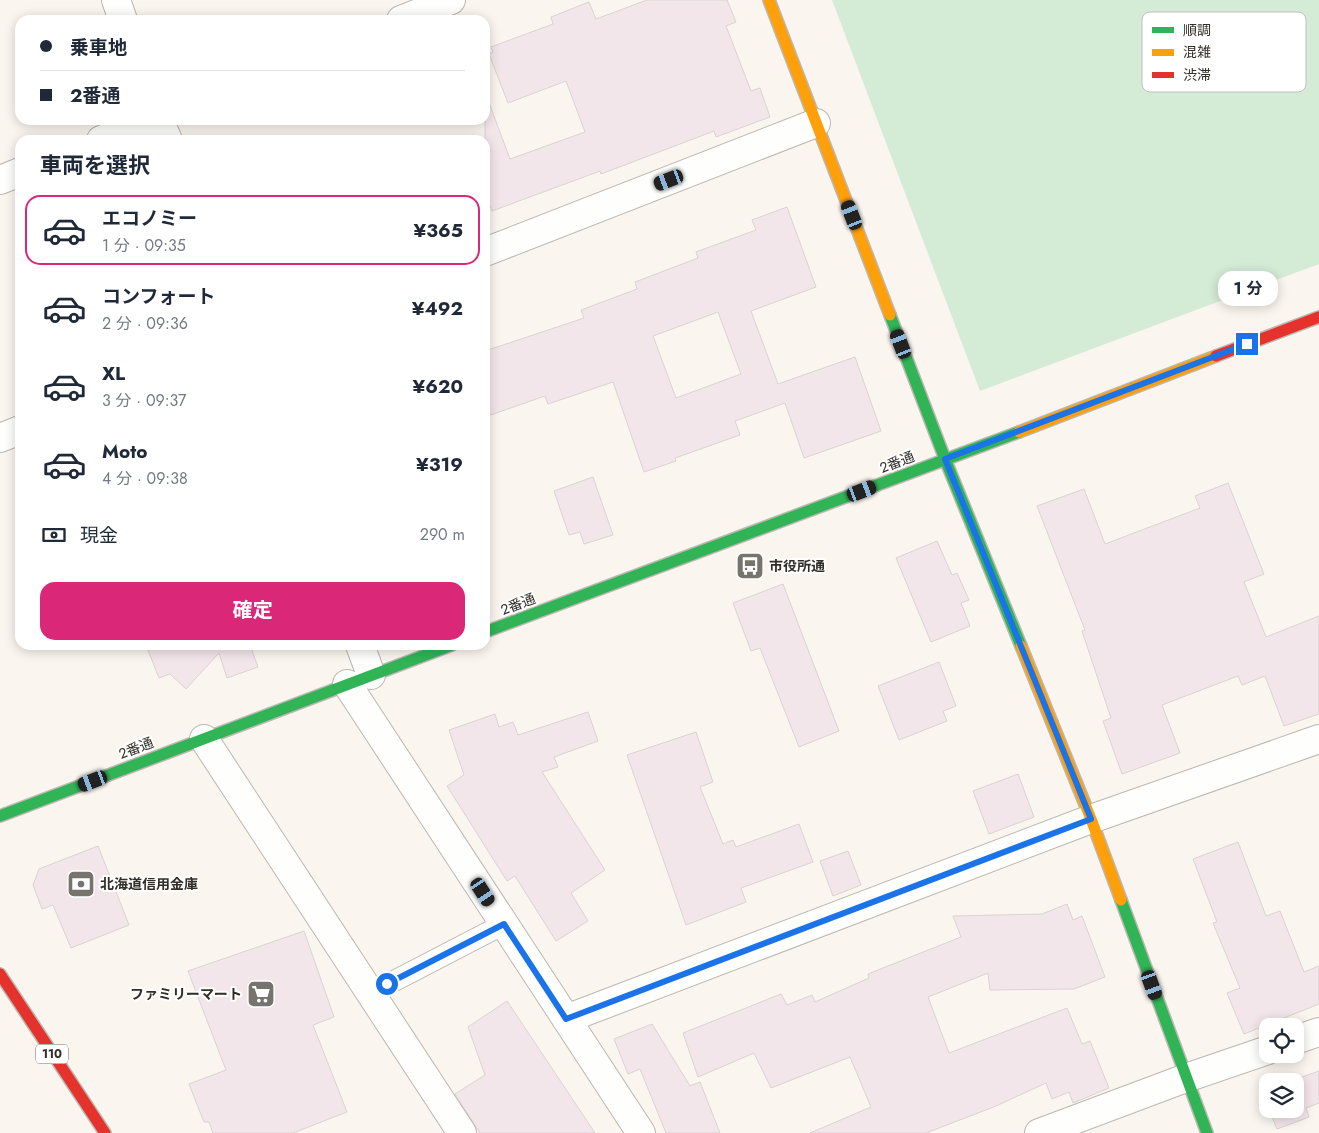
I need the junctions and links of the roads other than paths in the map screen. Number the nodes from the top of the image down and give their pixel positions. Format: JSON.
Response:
{"nodes":[{"id":1,"x":116,"y":0,"type":"edge"},
{"id":2,"x":451,"y":0,"type":"edge"},
{"id":3,"x":769,"y":0,"type":"edge"},
{"id":4,"x":121,"y":15,"type":"edge"},
{"id":5,"x":414,"y":15,"type":"edge"},
{"id":6,"x":816,"y":123,"type":"junction"},
{"id":7,"x":139,"y":125,"type":"edge"},
{"id":8,"x":114,"y":135,"type":"edge"},
{"id":9,"x":15,"y":174,"type":"edge"},
{"id":10,"x":0,"y":180,"type":"edge"},
{"id":11,"x":490,"y":250,"type":"edge"},
{"id":12,"x":1319,"y":317,"type":"edge"},
{"id":13,"x":15,"y":432,"type":"edge"},
{"id":14,"x":0,"y":438,"type":"edge"},
{"id":15,"x":945,"y":459,"type":"junction"},
{"id":16,"x":490,"y":630,"type":"edge"},
{"id":17,"x":360,"y":650,"type":"edge"},
{"id":18,"x":439,"y":650,"type":"edge"},
{"id":19,"x":359,"y":680,"type":"junction"},
{"id":20,"x":204,"y":739,"type":"junction"},
{"id":21,"x":1319,"y":739,"type":"edge"},
{"id":22,"x":0,"y":816,"type":"edge"},
{"id":23,"x":1091,"y":819,"type":"junction"},
{"id":24,"x":504,"y":924,"type":"junction"},
{"id":25,"x":0,"y":974,"type":"edge"},
{"id":26,"x":370,"y":993,"type":"junction"},
{"id":27,"x":566,"y":1019,"type":"junction"},
{"id":28,"x":1319,"y":1032,"type":"edge"},
{"id":29,"x":1304,"y":1037,"type":"edge"},
{"id":30,"x":1259,"y":1053,"type":"edge"},
{"id":31,"x":1186,"y":1078,"type":"junction"},
{"id":32,"x":104,"y":1133,"type":"edge"},
{"id":33,"x":462,"y":1133,"type":"edge"},
{"id":34,"x":640,"y":1133,"type":"edge"},
{"id":35,"x":1039,"y":1133,"type":"edge"},
{"id":36,"x":1207,"y":1133,"type":"edge"}],
"edges":[{"from":1,"to":4,"type":"street"},
{"from":2,"to":5,"type":"street"},
{"from":3,"to":6,"type":"street"},
{"from":6,"to":11,"type":"street"},
{"from":6,"to":15,"type":"street"},
{"from":7,"to":8,"type":"street"},
{"from":9,"to":10,"type":"street"},
{"from":12,"to":15,"type":"street","name":"2番通"},
{"from":13,"to":14,"type":"street"},
{"from":15,"to":16,"type":"street","name":"2番通"},
{"from":15,"to":23,"type":"street"},
{"from":17,"to":19,"type":"street"},
{"from":18,"to":19,"type":"street","name":"2番通"},
{"from":19,"to":20,"type":"street","name":"2番通"},
{"from":19,"to":24,"type":"street"},
{"from":20,"to":22,"type":"street","name":"2番通"},
{"from":20,"to":26,"type":"street"},
{"from":21,"to":23,"type":"street"},
{"from":23,"to":27,"type":"street"},
{"from":23,"to":31,"type":"street"},
{"from":24,"to":26,"type":"lane"},
{"from":24,"to":27,"type":"street"},
{"from":25,"to":32,"type":"street","number":"110"},
{"from":26,"to":33,"type":"street"},
{"from":27,"to":34,"type":"street"},
{"from":28,"to":29,"type":"street"},
{"from":30,"to":31,"type":"street"},
{"from":31,"to":35,"type":"street"},
{"from":31,"to":36,"type":"street"}]}
